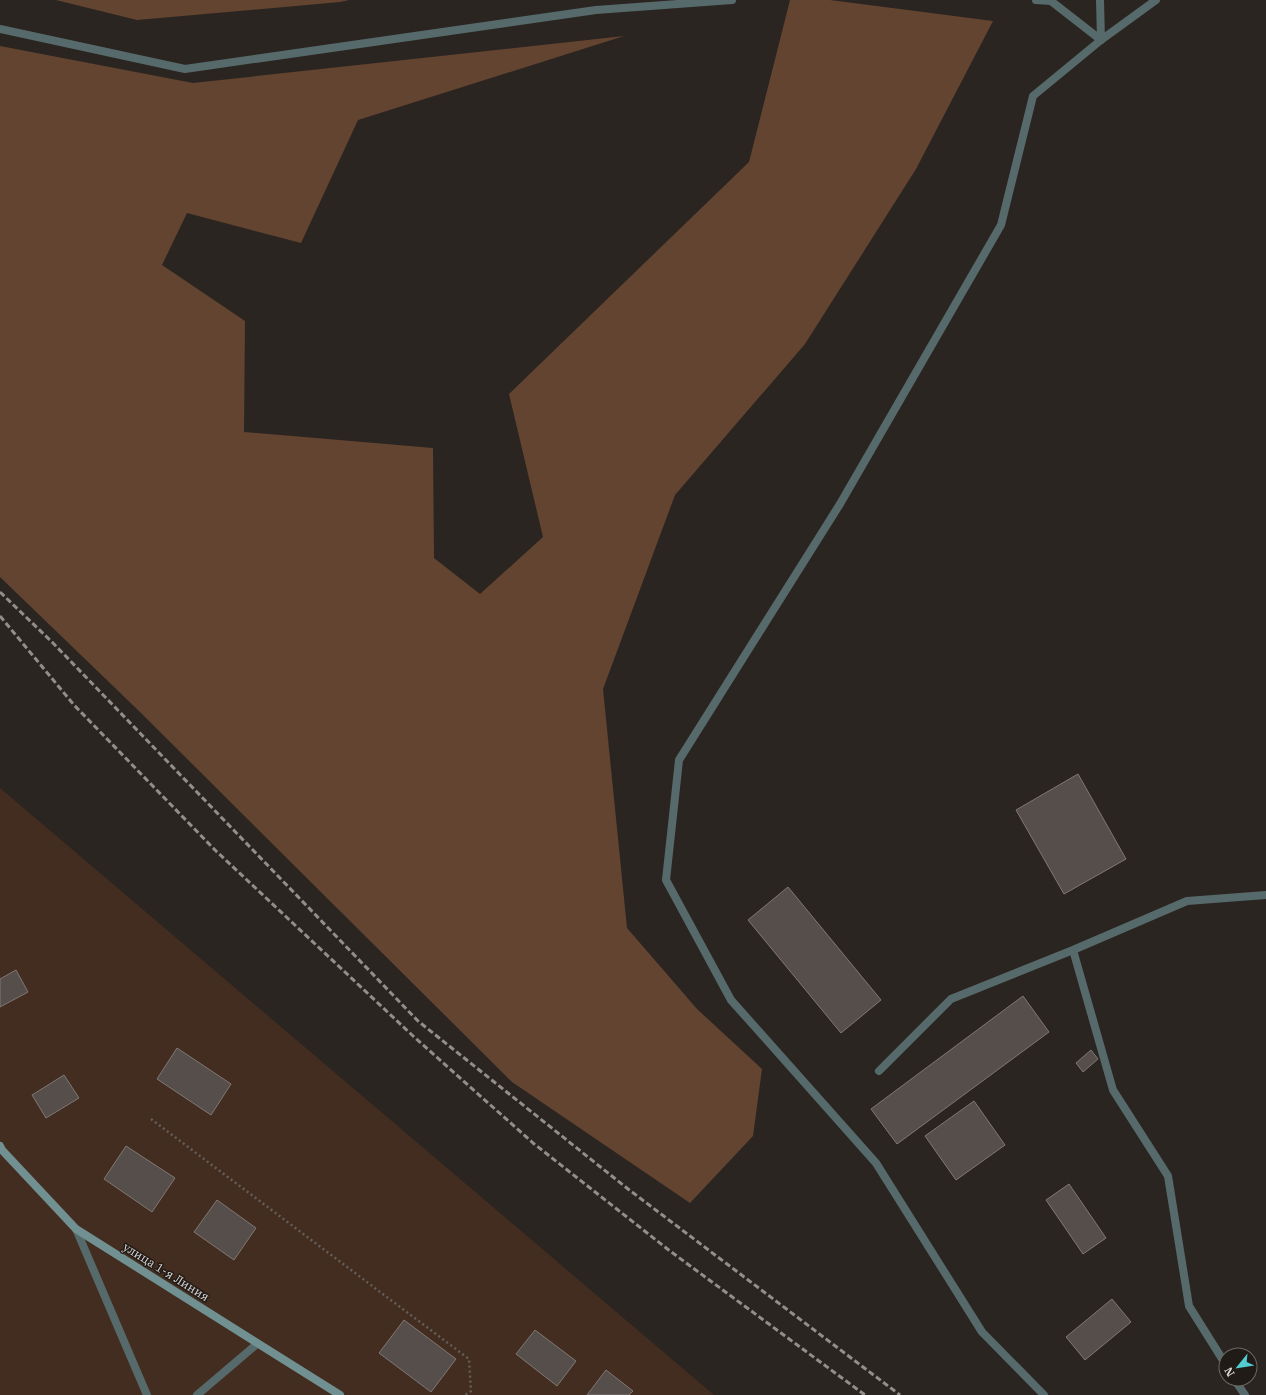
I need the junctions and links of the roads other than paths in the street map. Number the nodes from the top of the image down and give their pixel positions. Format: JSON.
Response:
{"nodes":[{"id":1,"x":732,"y":0,"type":"edge"},
{"id":2,"x":1036,"y":0,"type":"edge"},
{"id":3,"x":1100,"y":0,"type":"edge"},
{"id":4,"x":1156,"y":0,"type":"edge"},
{"id":5,"x":0,"y":29,"type":"edge"},
{"id":6,"x":1101,"y":40,"type":"junction"},
{"id":7,"x":1266,"y":896,"type":"edge"},
{"id":8,"x":1073,"y":950,"type":"junction"},
{"id":9,"x":879,"y":1071,"type":"dead end"},
{"id":10,"x":0,"y":1146,"type":"edge"},
{"id":11,"x":76,"y":1229,"type":"junction"},
{"id":12,"x":257,"y":1344,"type":"junction"},
{"id":13,"x":1218,"y":1353,"type":"edge"},
{"id":14,"x":147,"y":1395,"type":"edge"},
{"id":15,"x":197,"y":1395,"type":"edge"},
{"id":16,"x":340,"y":1395,"type":"edge"},
{"id":17,"x":1044,"y":1395,"type":"edge"}],
"edges":[{"from":1,"to":5,"type":"street"},
{"from":2,"to":6,"type":"street"},
{"from":3,"to":6,"type":"street"},
{"from":4,"to":6,"type":"street"},
{"from":6,"to":17,"type":"street"},
{"from":7,"to":8,"type":"street"},
{"from":8,"to":9,"type":"street"},
{"from":8,"to":13,"type":"street"},
{"from":10,"to":11,"type":"street","name":"улица 1-я Линия"},
{"from":11,"to":12,"type":"street","name":"улица 1-я Линия"},
{"from":11,"to":14,"type":"street"},
{"from":12,"to":15,"type":"street"},
{"from":12,"to":16,"type":"street","name":"улица 1-я Линия"}]}
